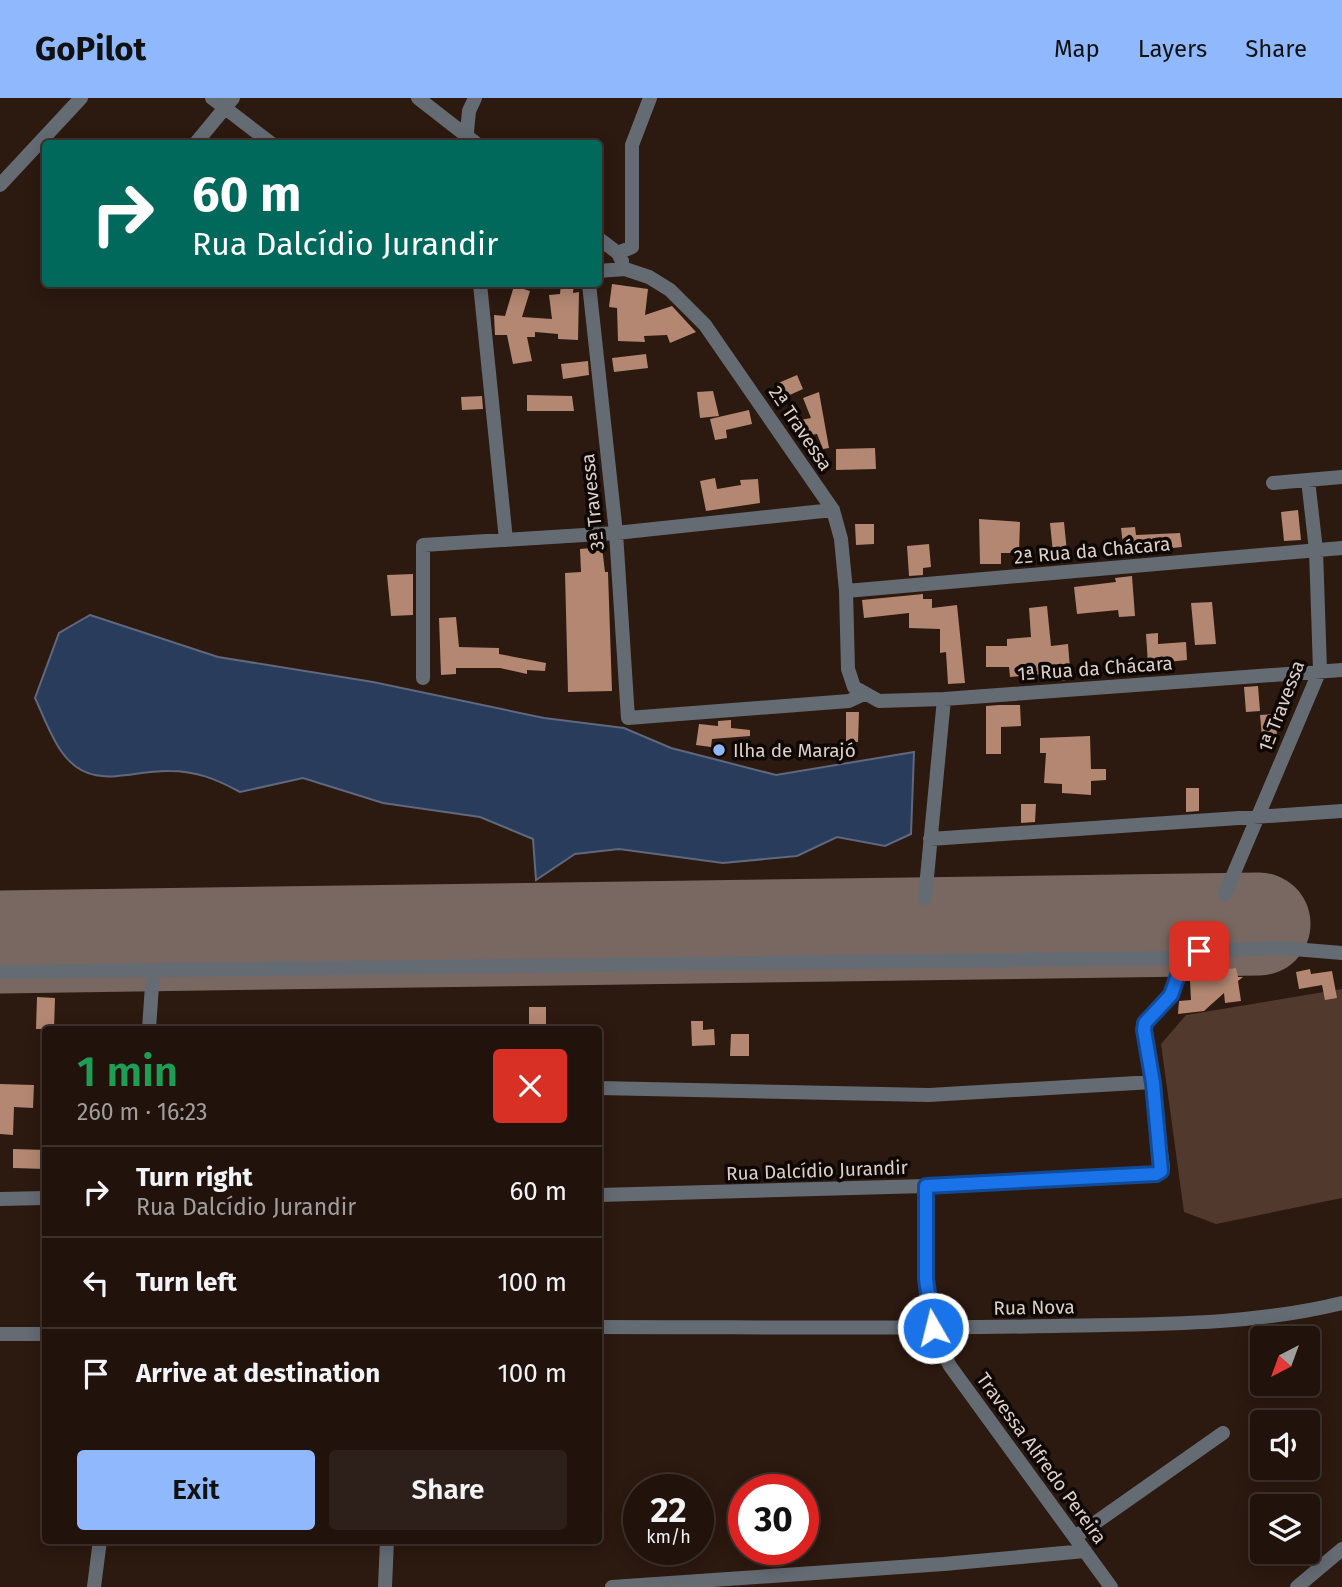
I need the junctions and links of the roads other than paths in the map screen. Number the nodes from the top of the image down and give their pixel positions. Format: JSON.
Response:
{"nodes":[{"id":1,"x":81,"y":98,"type":"edge"},
{"id":2,"x":212,"y":98,"type":"edge"},
{"id":3,"x":418,"y":98,"type":"edge"},
{"id":4,"x":475,"y":98,"type":"edge"},
{"id":5,"x":650,"y":98,"type":"edge"},
{"id":6,"x":229,"y":103,"type":"edge"},
{"id":7,"x":198,"y":140,"type":"edge"},
{"id":8,"x":268,"y":140,"type":"edge"},
{"id":9,"x":468,"y":140,"type":"edge"},
{"id":10,"x":469,"y":140,"type":"edge"},
{"id":11,"x":0,"y":185,"type":"edge"},
{"id":12,"x":602,"y":241,"type":"edge"},
{"id":13,"x":618,"y":253,"type":"junction"},
{"id":14,"x":625,"y":269,"type":"junction"},
{"id":15,"x":602,"y":271,"type":"edge"},
{"id":16,"x":480,"y":287,"type":"edge"},
{"id":17,"x":589,"y":287,"type":"edge"},
{"id":18,"x":1342,"y":477,"type":"edge"},
{"id":19,"x":1308,"y":480,"type":"junction"},
{"id":20,"x":1273,"y":483,"type":"dead end"},
{"id":21,"x":833,"y":510,"type":"junction"},
{"id":22,"x":616,"y":533,"type":"junction"},
{"id":23,"x":506,"y":540,"type":"junction"},
{"id":24,"x":1342,"y":548,"type":"edge"},
{"id":25,"x":1316,"y":550,"type":"junction"},
{"id":26,"x":846,"y":591,"type":"junction"},
{"id":27,"x":1320,"y":670,"type":"junction"},
{"id":28,"x":1342,"y":670,"type":"edge"},
{"id":29,"x":423,"y":678,"type":"dead end"},
{"id":30,"x":859,"y":690,"type":"junction"},
{"id":31,"x":944,"y":699,"type":"junction"},
{"id":32,"x":1342,"y":811,"type":"edge"},
{"id":33,"x":1256,"y":817,"type":"junction"},
{"id":34,"x":930,"y":839,"type":"junction"},
{"id":35,"x":1224,"y":894,"type":"dead end"},
{"id":36,"x":925,"y":898,"type":"dead end"},
{"id":37,"x":1342,"y":953,"type":"edge"},
{"id":38,"x":1188,"y":958,"type":"junction"},
{"id":39,"x":153,"y":971,"type":"junction"},
{"id":40,"x":0,"y":972,"type":"edge"},
{"id":41,"x":149,"y":1026,"type":"edge"},
{"id":42,"x":1153,"y":1083,"type":"junction"},
{"id":43,"x":602,"y":1088,"type":"edge"},
{"id":44,"x":926,"y":1186,"type":"junction"},
{"id":45,"x":602,"y":1195,"type":"edge"},
{"id":46,"x":42,"y":1198,"type":"edge"},
{"id":47,"x":0,"y":1199,"type":"edge"},
{"id":48,"x":1342,"y":1303,"type":"edge"},
{"id":49,"x":602,"y":1327,"type":"edge"},
{"id":50,"x":933,"y":1328,"type":"junction"},
{"id":51,"x":0,"y":1334,"type":"edge"},
{"id":52,"x":42,"y":1334,"type":"edge"},
{"id":53,"x":1223,"y":1433,"type":"dead end"},
{"id":54,"x":1075,"y":1536,"type":"junction"},
{"id":55,"x":99,"y":1544,"type":"edge"},
{"id":56,"x":387,"y":1544,"type":"edge"},
{"id":57,"x":1342,"y":1549,"type":"edge"},
{"id":58,"x":1085,"y":1550,"type":"junction"},
{"id":59,"x":94,"y":1587,"type":"edge"},
{"id":60,"x":385,"y":1587,"type":"edge"},
{"id":61,"x":612,"y":1587,"type":"edge"},
{"id":62,"x":1111,"y":1587,"type":"edge"},
{"id":63,"x":1297,"y":1587,"type":"edge"}],
"edges":[{"from":1,"to":11,"type":"street"},
{"from":2,"to":6,"type":"street"},
{"from":3,"to":9,"type":"street"},
{"from":4,"to":10,"type":"street"},
{"from":5,"to":13,"type":"street"},
{"from":6,"to":7,"type":"street"},
{"from":6,"to":8,"type":"street"},
{"from":12,"to":13,"type":"street"},
{"from":13,"to":14,"type":"street"},
{"from":14,"to":15,"type":"street","name":"2ª Travessa"},
{"from":14,"to":21,"type":"street","name":"2ª Travessa"},
{"from":16,"to":23,"type":"street"},
{"from":17,"to":22,"type":"street","name":"3ª Travessa"},
{"from":18,"to":19,"type":"street"},
{"from":19,"to":20,"type":"street"},
{"from":19,"to":25,"type":"street","name":"1ª Travessa"},
{"from":21,"to":22,"type":"street"},
{"from":21,"to":26,"type":"street","name":"2ª Travessa"},
{"from":22,"to":23,"type":"street"},
{"from":22,"to":30,"type":"street","name":"3ª Travessa"},
{"from":23,"to":29,"type":"street"},
{"from":24,"to":25,"type":"street","name":"2ª Rua da Chácara"},
{"from":25,"to":26,"type":"street","name":"2ª Rua da Chácara"},
{"from":25,"to":27,"type":"street","name":"1ª Travessa"},
{"from":26,"to":30,"type":"street","name":"2ª Travessa"},
{"from":27,"to":28,"type":"street","name":"1ª Rua da Chácara"},
{"from":27,"to":31,"type":"street","name":"1ª Rua da Chácara"},
{"from":27,"to":33,"type":"street","name":"1ª Travessa"},
{"from":30,"to":31,"type":"street","name":"1ª Rua da Chácara"},
{"from":31,"to":34,"type":"street"},
{"from":32,"to":33,"type":"street"},
{"from":33,"to":34,"type":"street"},
{"from":33,"to":35,"type":"street","name":"1ª Travessa"},
{"from":34,"to":36,"type":"street"},
{"from":37,"to":38,"type":"street"},
{"from":38,"to":39,"type":"street"},
{"from":38,"to":42,"type":"street"},
{"from":39,"to":40,"type":"street"},
{"from":39,"to":41,"type":"street"},
{"from":42,"to":43,"type":"street"},
{"from":42,"to":44,"type":"street","name":"Rua Dalcídio Jurandir"},
{"from":44,"to":45,"type":"street","name":"Rua Dalcídio Jurandir"},
{"from":44,"to":50,"type":"street","name":"Travessa Alfredo Pereira"},
{"from":46,"to":47,"type":"street"},
{"from":48,"to":50,"type":"street","name":"Rua Nova"},
{"from":49,"to":50,"type":"street","name":"Rua Nova"},
{"from":50,"to":54,"type":"street","name":"Travessa Alfredo Pereira"},
{"from":51,"to":52,"type":"street"},
{"from":53,"to":54,"type":"street"},
{"from":54,"to":58,"type":"street","name":"Travessa Alfredo Pereira"},
{"from":55,"to":59,"type":"street"},
{"from":56,"to":60,"type":"street"},
{"from":57,"to":63,"type":"street"},
{"from":58,"to":61,"type":"street"},
{"from":58,"to":62,"type":"street","name":"Travessa Alfredo Pereira"}]}
